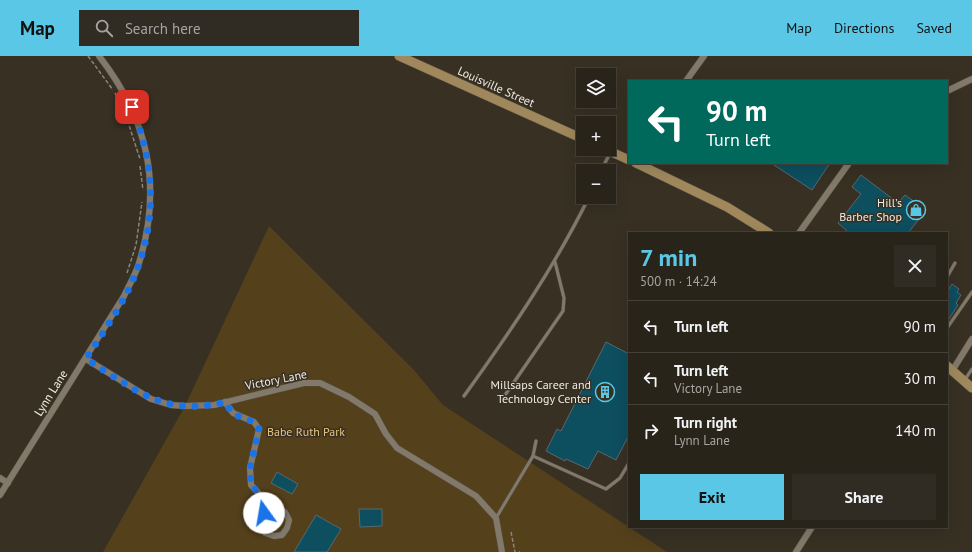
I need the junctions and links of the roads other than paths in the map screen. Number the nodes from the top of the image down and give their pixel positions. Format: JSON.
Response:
{"nodes":[{"id":1,"x":99,"y":56,"type":"edge"},
{"id":2,"x":399,"y":56,"type":"edge"},
{"id":3,"x":704,"y":56,"type":"edge"},
{"id":4,"x":972,"y":79,"type":"edge"},
{"id":5,"x":687,"y":80,"type":"edge"},
{"id":6,"x":948,"y":91,"type":"edge"},
{"id":7,"x":576,"y":136,"type":"edge"},
{"id":8,"x":616,"y":154,"type":"edge"},
{"id":9,"x":628,"y":160,"type":"edge"},
{"id":10,"x":639,"y":164,"type":"edge"},
{"id":11,"x":848,"y":164,"type":"edge"},
{"id":12,"x":585,"y":204,"type":"edge"},
{"id":13,"x":767,"y":232,"type":"edge"},
{"id":14,"x":801,"y":232,"type":"edge"},
{"id":15,"x":555,"y":262,"type":"junction"},
{"id":16,"x":955,"y":263,"type":"dead end"},
{"id":17,"x":948,"y":275,"type":"edge"},
{"id":18,"x":972,"y":292,"type":"edge"},
{"id":19,"x":948,"y":327,"type":"edge"},
{"id":20,"x":972,"y":339,"type":"edge"},
{"id":21,"x":86,"y":359,"type":"junction"},
{"id":22,"x":950,"y":369,"type":"edge"},
{"id":23,"x":972,"y":369,"type":"edge"},
{"id":24,"x":963,"y":382,"type":"junction"},
{"id":25,"x":972,"y":388,"type":"edge"},
{"id":26,"x":464,"y":396,"type":"dead end"},
{"id":27,"x":503,"y":398,"type":"dead end"},
{"id":28,"x":225,"y":402,"type":"junction"},
{"id":29,"x":536,"y":441,"type":"dead end"},
{"id":30,"x":533,"y":456,"type":"junction"},
{"id":31,"x":628,"y":465,"type":"edge"},
{"id":32,"x":0,"y":478,"type":"edge"},
{"id":33,"x":8,"y":483,"type":"junction"},
{"id":34,"x":0,"y":495,"type":"edge"},
{"id":35,"x":266,"y":501,"type":"junction"},
{"id":36,"x":496,"y":518,"type":"junction"},
{"id":37,"x":811,"y":528,"type":"edge"},
{"id":38,"x":502,"y":552,"type":"edge"},
{"id":39,"x":796,"y":552,"type":"edge"}],
"edges":[{"from":1,"to":21,"type":"street","name":"Lynn Lane"},
{"from":2,"to":7,"type":"main road","name":"Louisville Street"},
{"from":3,"to":5,"type":"street"},
{"from":4,"to":6,"type":"street"},
{"from":8,"to":9,"type":"main road"},
{"from":10,"to":13,"type":"main road"},
{"from":11,"to":14,"type":"street"},
{"from":12,"to":15,"type":"lane"},
{"from":15,"to":26,"type":"lane"},
{"from":15,"to":27,"type":"lane"},
{"from":16,"to":17,"type":"lane"},
{"from":18,"to":19,"type":"lane"},
{"from":20,"to":22,"type":"street"},
{"from":21,"to":28,"type":"street","name":"Victory Lane"},
{"from":21,"to":33,"type":"street","name":"Lynn Lane"},
{"from":22,"to":24,"type":"main road"},
{"from":23,"to":24,"type":"lane"},
{"from":24,"to":25,"type":"main road"},
{"from":28,"to":35,"type":"street"},
{"from":28,"to":36,"type":"street","name":"Victory Lane"},
{"from":29,"to":30,"type":"lane"},
{"from":30,"to":31,"type":"lane"},
{"from":30,"to":36,"type":"lane"},
{"from":32,"to":33,"type":"street"},
{"from":33,"to":34,"type":"street","name":"Lynn Lane"},
{"from":35,"to":35,"type":"street"},
{"from":36,"to":38,"type":"street"},
{"from":37,"to":39,"type":"street"}]}
